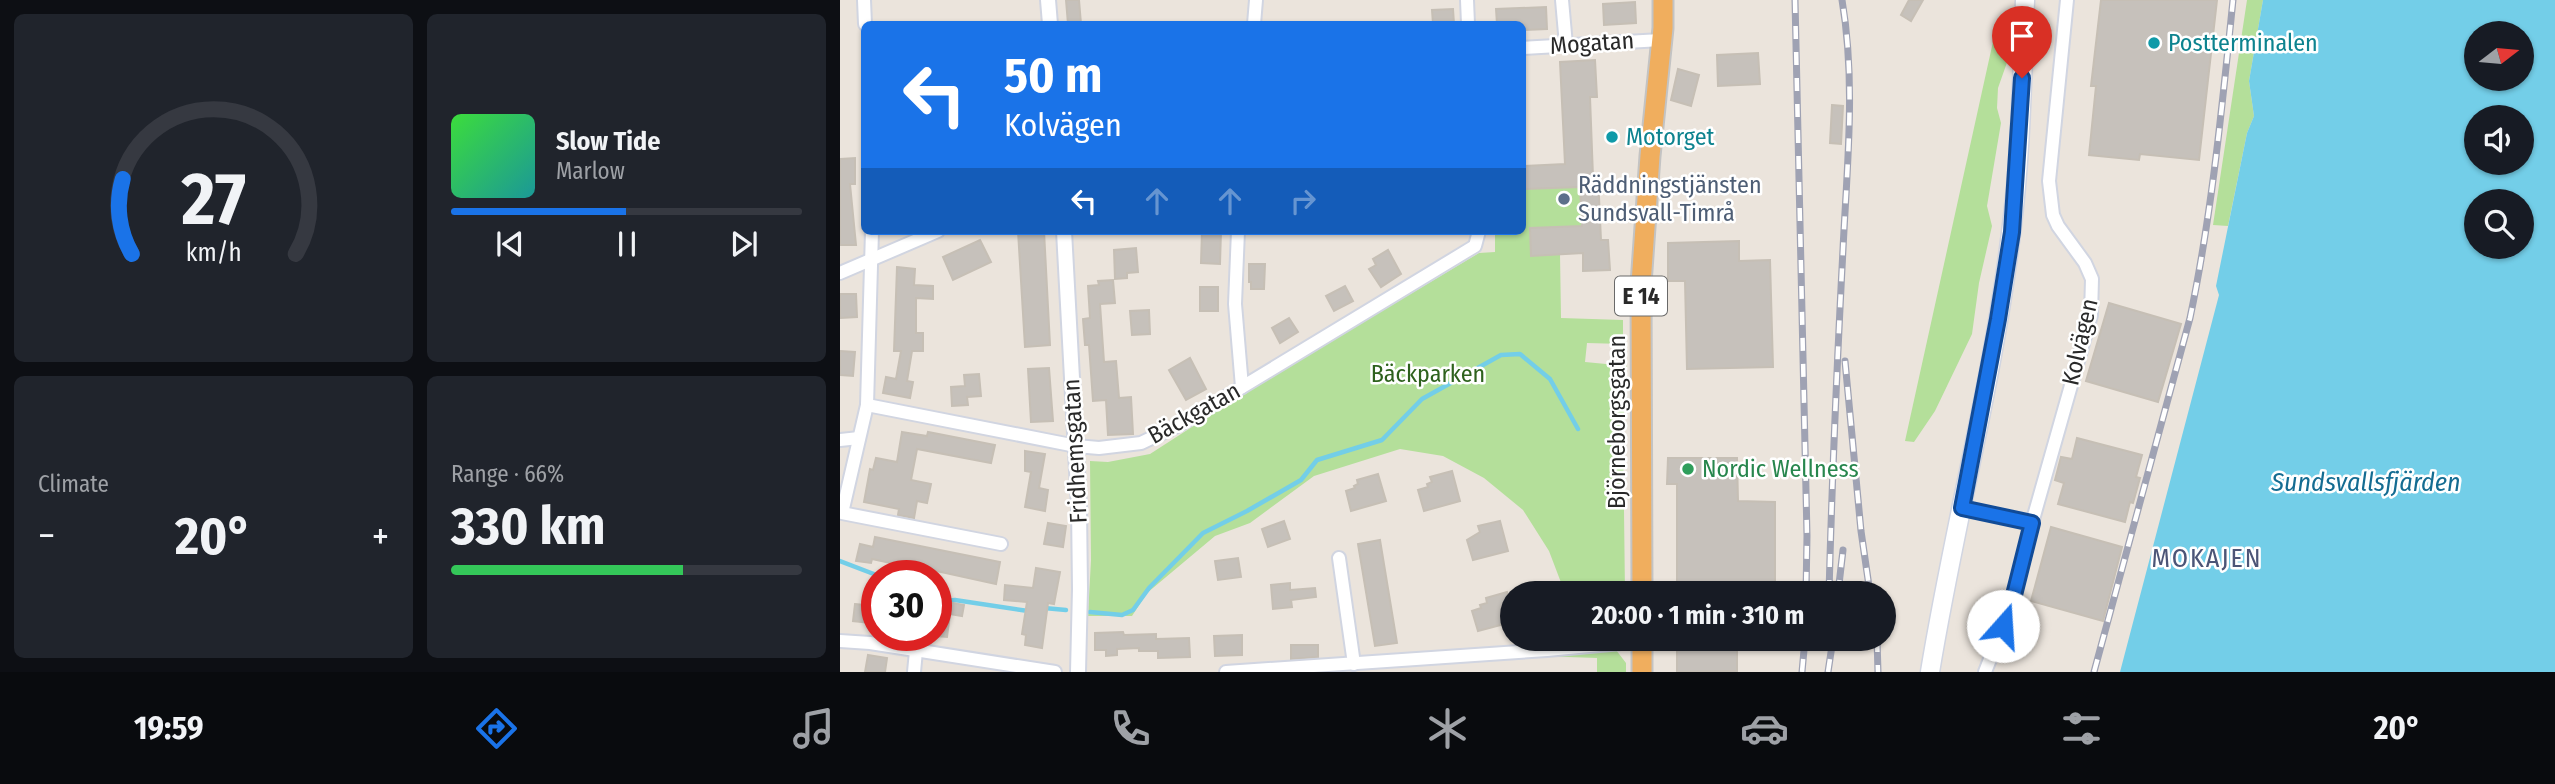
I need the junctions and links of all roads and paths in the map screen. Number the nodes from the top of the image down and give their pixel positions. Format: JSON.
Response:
{"nodes":[{"id":1,"x":864,"y":0,"type":"edge"},
{"id":2,"x":1048,"y":0,"type":"edge"},
{"id":3,"x":1255,"y":0,"type":"edge"},
{"id":4,"x":1467,"y":0,"type":"edge"},
{"id":5,"x":1562,"y":0,"type":"edge"},
{"id":6,"x":1663,"y":0,"type":"edge"},
{"id":7,"x":2025,"y":0,"type":"edge"},
{"id":8,"x":2067,"y":0,"type":"edge"},
{"id":9,"x":865,"y":21,"type":"edge"},
{"id":10,"x":1050,"y":21,"type":"edge"},
{"id":11,"x":1254,"y":21,"type":"edge"},
{"id":12,"x":1468,"y":21,"type":"edge"},
{"id":13,"x":1661,"y":40,"type":"junction"},
{"id":14,"x":1566,"y":45,"type":"junction"},
{"id":15,"x":1526,"y":48,"type":"edge"},
{"id":16,"x":872,"y":235,"type":"edge"},
{"id":17,"x":929,"y":235,"type":"edge"},
{"id":18,"x":1064,"y":235,"type":"edge"},
{"id":19,"x":1238,"y":235,"type":"edge"},
{"id":20,"x":1479,"y":235,"type":"edge"},
{"id":21,"x":872,"y":260,"type":"junction"},
{"id":22,"x":840,"y":273,"type":"edge"},
{"id":23,"x":1242,"y":387,"type":"junction"},
{"id":24,"x":867,"y":405,"type":"junction"},
{"id":25,"x":859,"y":438,"type":"junction"},
{"id":26,"x":840,"y":440,"type":"edge"},
{"id":27,"x":1076,"y":446,"type":"junction"},
{"id":28,"x":1962,"y":508,"type":"junction"},
{"id":29,"x":841,"y":518,"type":"edge"},
{"id":30,"x":2032,"y":523,"type":"junction"},
{"id":31,"x":1001,"y":544,"type":"dead end"},
{"id":32,"x":1339,"y":558,"type":"dead end"},
{"id":33,"x":1642,"y":581,"type":"edge"},
{"id":34,"x":840,"y":641,"type":"edge"},
{"id":35,"x":861,"y":642,"type":"edge"},
{"id":36,"x":916,"y":651,"type":"joint"},
{"id":37,"x":1510,"y":651,"type":"edge"},
{"id":38,"x":1642,"y":651,"type":"edge"},
{"id":39,"x":1354,"y":664,"type":"junction"},
{"id":40,"x":914,"y":672,"type":"edge"},
{"id":41,"x":1055,"y":672,"type":"edge"},
{"id":42,"x":1078,"y":672,"type":"edge"},
{"id":43,"x":1226,"y":672,"type":"edge"},
{"id":44,"x":1642,"y":672,"type":"edge"},
{"id":45,"x":1930,"y":672,"type":"edge"},
{"id":46,"x":1985,"y":672,"type":"edge"}],
"edges":[{"from":1,"to":9,"type":"street"},
{"from":2,"to":10,"type":"street"},
{"from":3,"to":11,"type":"street"},
{"from":4,"to":12,"type":"street"},
{"from":5,"to":14,"type":"street"},
{"from":6,"to":13,"type":"highway","name":"Björneborgsgatan","number":"E 14"},
{"from":7,"to":28,"type":"main road"},
{"from":8,"to":30,"type":"street","name":"Kolvägen"},
{"from":13,"to":14,"type":"street","name":"Mogatan"},
{"from":13,"to":33,"type":"highway","name":"Björneborgsgatan","number":"E 14"},
{"from":14,"to":15,"type":"street","name":"Mogatan"},
{"from":16,"to":21,"type":"street"},
{"from":17,"to":21,"type":"street"},
{"from":18,"to":27,"type":"street","name":"Fridhemsgatan"},
{"from":19,"to":23,"type":"street"},
{"from":20,"to":23,"type":"street","name":"Bäckgatan"},
{"from":21,"to":22,"type":"street"},
{"from":21,"to":24,"type":"street"},
{"from":23,"to":27,"type":"street","name":"Bäckgatan"},
{"from":24,"to":25,"type":"street"},
{"from":24,"to":27,"type":"street","name":"Bäckgatan"},
{"from":25,"to":26,"type":"street"},
{"from":25,"to":29,"type":"street"},
{"from":27,"to":42,"type":"street","name":"Fridhemsgatan"},
{"from":28,"to":30,"type":"street"},
{"from":28,"to":45,"type":"main road"},
{"from":29,"to":31,"type":"street"},
{"from":30,"to":46,"type":"street","name":"Kolvägen"},
{"from":32,"to":39,"type":"street"},
{"from":34,"to":35,"type":"street"},
{"from":36,"to":40,"type":"street"},
{"from":36,"to":41,"type":"street"},
{"from":37,"to":39,"type":"street"},
{"from":38,"to":44,"type":"highway"},
{"from":39,"to":43,"type":"street"}]}
